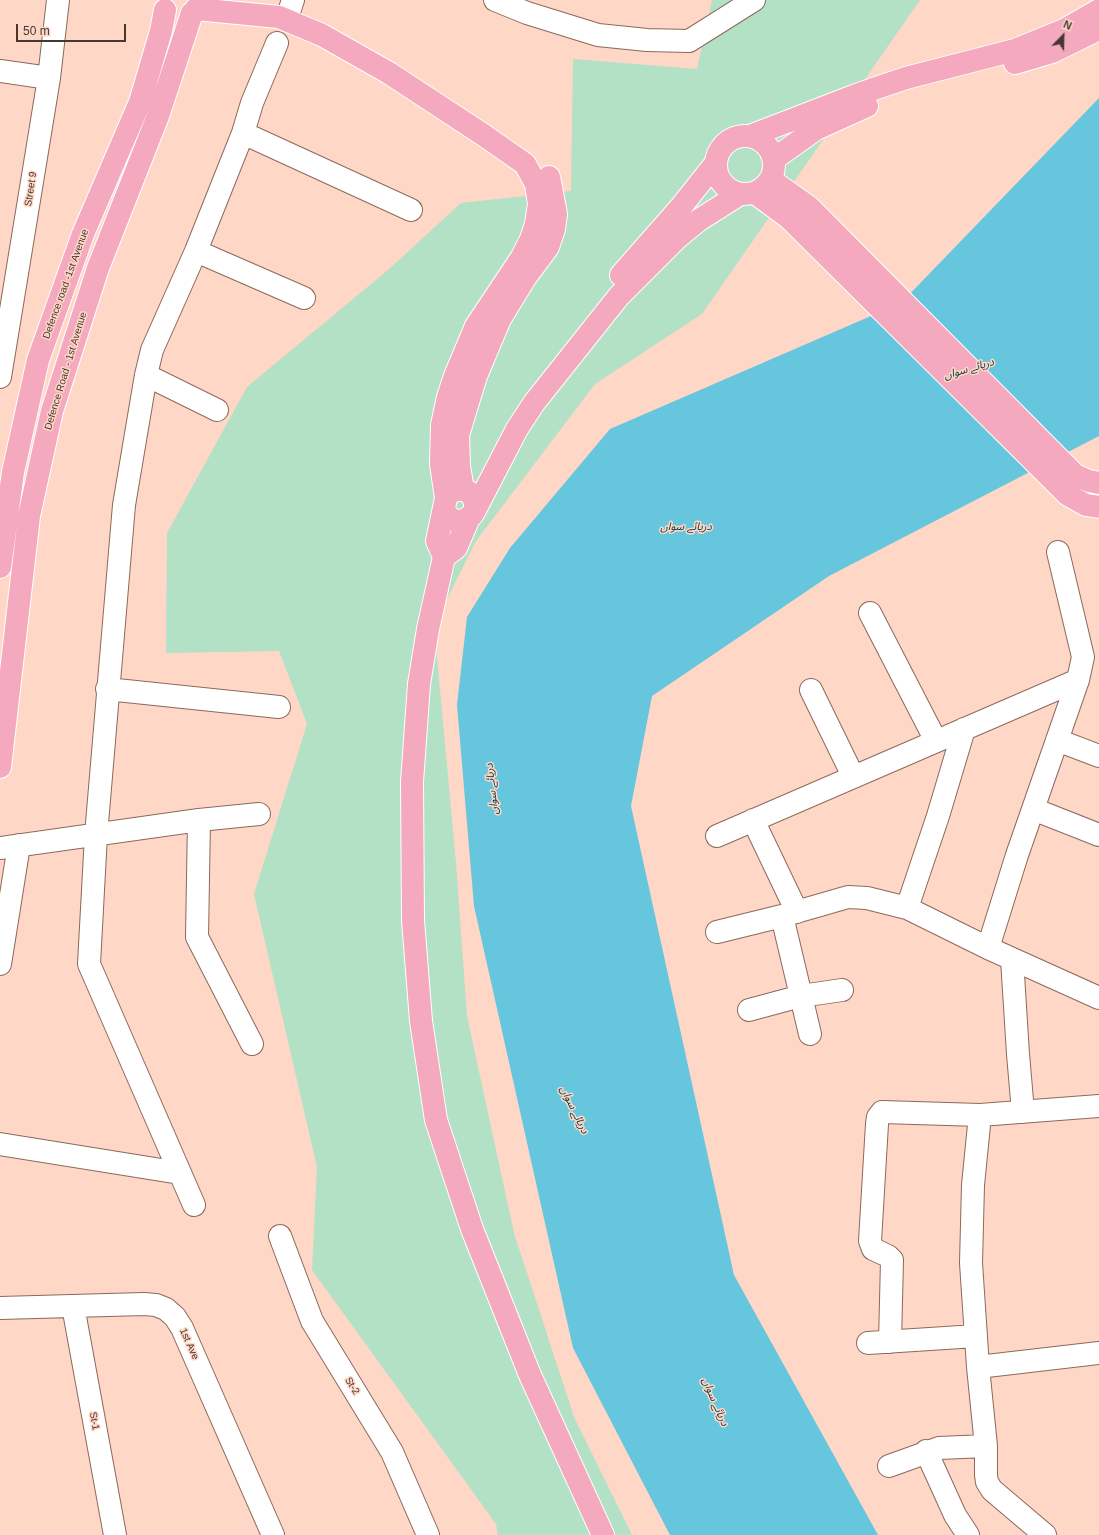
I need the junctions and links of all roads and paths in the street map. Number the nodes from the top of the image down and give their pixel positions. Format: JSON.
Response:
{"nodes":[{"id":1,"x":58,"y":0,"type":"edge"},
{"id":2,"x":262,"y":0,"type":"edge"},
{"id":3,"x":495,"y":0,"type":"edge"},
{"id":4,"x":754,"y":0,"type":"edge"},
{"id":5,"x":291,"y":4,"type":"edge"},
{"id":6,"x":163,"y":5,"type":"edge"},
{"id":7,"x":195,"y":7,"type":"edge"},
{"id":8,"x":1099,"y":10,"type":"edge"},
{"id":9,"x":1099,"y":29,"type":"edge"},
{"id":10,"x":277,"y":43,"type":"dead end"},
{"id":11,"x":0,"y":71,"type":"edge"},
{"id":12,"x":49,"y":78,"type":"junction"},
{"id":13,"x":243,"y":133,"type":"junction"},
{"id":14,"x":750,"y":136,"type":"junction"},
{"id":15,"x":715,"y":164,"type":"junction"},
{"id":16,"x":760,"y":182,"type":"junction"},
{"id":17,"x":411,"y":210,"type":"dead end"},
{"id":18,"x":196,"y":251,"type":"junction"},
{"id":19,"x":304,"y":298,"type":"dead end"},
{"id":20,"x":146,"y":375,"type":"junction"},
{"id":21,"x":0,"y":376,"type":"edge"},
{"id":22,"x":217,"y":410,"type":"dead end"},
{"id":23,"x":1099,"y":483,"type":"edge"},
{"id":24,"x":461,"y":503,"type":"junction"},
{"id":25,"x":1099,"y":507,"type":"edge"},
{"id":26,"x":1058,"y":552,"type":"dead end"},
{"id":27,"x":0,"y":567,"type":"edge"},
{"id":28,"x":870,"y":613,"type":"dead end"},
{"id":29,"x":1078,"y":680,"type":"junction"},
{"id":30,"x":107,"y":689,"type":"junction"},
{"id":31,"x":811,"y":690,"type":"dead end"},
{"id":32,"x":279,"y":707,"type":"dead end"},
{"id":33,"x":964,"y":729,"type":"junction"},
{"id":34,"x":1057,"y":740,"type":"junction"},
{"id":35,"x":936,"y":741,"type":"junction"},
{"id":36,"x":1099,"y":756,"type":"edge"},
{"id":37,"x":0,"y":764,"type":"edge"},
{"id":38,"x":853,"y":776,"type":"junction"},
{"id":39,"x":1033,"y":810,"type":"junction"},
{"id":40,"x":259,"y":814,"type":"dead end"},
{"id":41,"x":199,"y":820,"type":"junction"},
{"id":42,"x":753,"y":820,"type":"junction"},
{"id":43,"x":96,"y":835,"type":"junction"},
{"id":44,"x":1099,"y":835,"type":"edge"},
{"id":45,"x":716,"y":836,"type":"dead end"},
{"id":46,"x":10,"y":847,"type":"edge"},
{"id":47,"x":907,"y":908,"type":"junction"},
{"id":48,"x":789,"y":914,"type":"junction"},
{"id":49,"x":717,"y":932,"type":"dead end"},
{"id":50,"x":988,"y":948,"type":"junction"},
{"id":51,"x":1012,"y":958,"type":"junction"},
{"id":52,"x":0,"y":964,"type":"edge"},
{"id":53,"x":842,"y":990,"type":"dead end"},
{"id":54,"x":801,"y":996,"type":"junction"},
{"id":55,"x":1099,"y":998,"type":"edge"},
{"id":56,"x":749,"y":1010,"type":"dead end"},
{"id":57,"x":810,"y":1034,"type":"dead end"},
{"id":58,"x":252,"y":1044,"type":"dead end"},
{"id":59,"x":1099,"y":1106,"type":"edge"},
{"id":60,"x":1023,"y":1112,"type":"junction"},
{"id":61,"x":980,"y":1115,"type":"junction"},
{"id":62,"x":0,"y":1144,"type":"edge"},
{"id":63,"x":180,"y":1172,"type":"junction"},
{"id":64,"x":194,"y":1205,"type":"dead end"},
{"id":65,"x":280,"y":1236,"type":"dead end"},
{"id":66,"x":73,"y":1306,"type":"junction"},
{"id":67,"x":0,"y":1308,"type":"edge"},
{"id":68,"x":976,"y":1336,"type":"junction"},
{"id":69,"x":890,"y":1342,"type":"junction"},
{"id":70,"x":868,"y":1343,"type":"dead end"},
{"id":71,"x":1099,"y":1353,"type":"edge"},
{"id":72,"x":978,"y":1367,"type":"junction"},
{"id":73,"x":986,"y":1446,"type":"junction"},
{"id":74,"x":926,"y":1451,"type":"junction"},
{"id":75,"x":889,"y":1466,"type":"dead end"},
{"id":76,"x":115,"y":1535,"type":"edge"},
{"id":77,"x":273,"y":1535,"type":"edge"},
{"id":78,"x":428,"y":1535,"type":"edge"},
{"id":79,"x":602,"y":1535,"type":"edge"},
{"id":80,"x":968,"y":1535,"type":"edge"},
{"id":81,"x":1045,"y":1535,"type":"edge"}],
"edges":[{"from":1,"to":12,"type":"street","name":"Street 9"},
{"from":2,"to":5,"type":"main road"},
{"from":3,"to":4,"type":"street"},
{"from":5,"to":24,"type":"main road"},
{"from":6,"to":7,"type":"main road","name":"Defence road -1st Avenue"},
{"from":6,"to":27,"type":"main road","name":"Defence road -1st Avenue"},
{"from":7,"to":24,"type":"main road","name":"Defence road -1st Avenue"},
{"from":7,"to":37,"type":"main road","name":"Defence Road - 1st Avenue"},
{"from":8,"to":14,"type":"main road"},
{"from":9,"to":16,"type":"main road"},
{"from":10,"to":13,"type":"street"},
{"from":11,"to":12,"type":"street"},
{"from":12,"to":21,"type":"street","name":"Street 9"},
{"from":13,"to":17,"type":"street"},
{"from":13,"to":18,"type":"street"},
{"from":14,"to":15,"type":"main road"},
{"from":14,"to":16,"type":"main road"},
{"from":15,"to":16,"type":"main road"},
{"from":15,"to":24,"type":"main road"},
{"from":16,"to":23,"type":"main road"},
{"from":16,"to":24,"type":"main road"},
{"from":16,"to":25,"type":"main road"},
{"from":18,"to":19,"type":"street"},
{"from":18,"to":20,"type":"street"},
{"from":20,"to":22,"type":"street"},
{"from":20,"to":30,"type":"street"},
{"from":24,"to":79,"type":"main road"},
{"from":26,"to":29,"type":"street"},
{"from":28,"to":35,"type":"street"},
{"from":29,"to":33,"type":"street"},
{"from":29,"to":34,"type":"street"},
{"from":30,"to":32,"type":"street"},
{"from":30,"to":43,"type":"street"},
{"from":31,"to":38,"type":"street"},
{"from":33,"to":35,"type":"street"},
{"from":33,"to":47,"type":"street"},
{"from":34,"to":36,"type":"street"},
{"from":34,"to":39,"type":"street"},
{"from":35,"to":38,"type":"street"},
{"from":38,"to":42,"type":"street"},
{"from":39,"to":44,"type":"street"},
{"from":39,"to":50,"type":"street"},
{"from":40,"to":41,"type":"street"},
{"from":41,"to":43,"type":"street"},
{"from":41,"to":58,"type":"street"},
{"from":42,"to":45,"type":"street"},
{"from":42,"to":48,"type":"street"},
{"from":43,"to":46,"type":"street"},
{"from":43,"to":63,"type":"street"},
{"from":46,"to":52,"type":"street"},
{"from":47,"to":48,"type":"street"},
{"from":47,"to":50,"type":"street"},
{"from":48,"to":49,"type":"street"},
{"from":48,"to":54,"type":"street"},
{"from":50,"to":51,"type":"street"},
{"from":51,"to":55,"type":"street"},
{"from":51,"to":60,"type":"street"},
{"from":53,"to":54,"type":"street"},
{"from":54,"to":56,"type":"street"},
{"from":54,"to":57,"type":"street"},
{"from":59,"to":60,"type":"street"},
{"from":60,"to":61,"type":"street"},
{"from":61,"to":68,"type":"street"},
{"from":61,"to":69,"type":"street"},
{"from":62,"to":63,"type":"street"},
{"from":63,"to":64,"type":"street"},
{"from":65,"to":78,"type":"street","name":"St-2"},
{"from":66,"to":67,"type":"street","name":"1st Ave"},
{"from":66,"to":76,"type":"street","name":"St-1"},
{"from":66,"to":77,"type":"street","name":"1st Ave"},
{"from":68,"to":69,"type":"street"},
{"from":68,"to":72,"type":"street"},
{"from":69,"to":70,"type":"street"},
{"from":71,"to":72,"type":"street"},
{"from":72,"to":73,"type":"street"},
{"from":73,"to":74,"type":"street"},
{"from":73,"to":81,"type":"street"},
{"from":74,"to":75,"type":"street"},
{"from":74,"to":80,"type":"street"}]}
